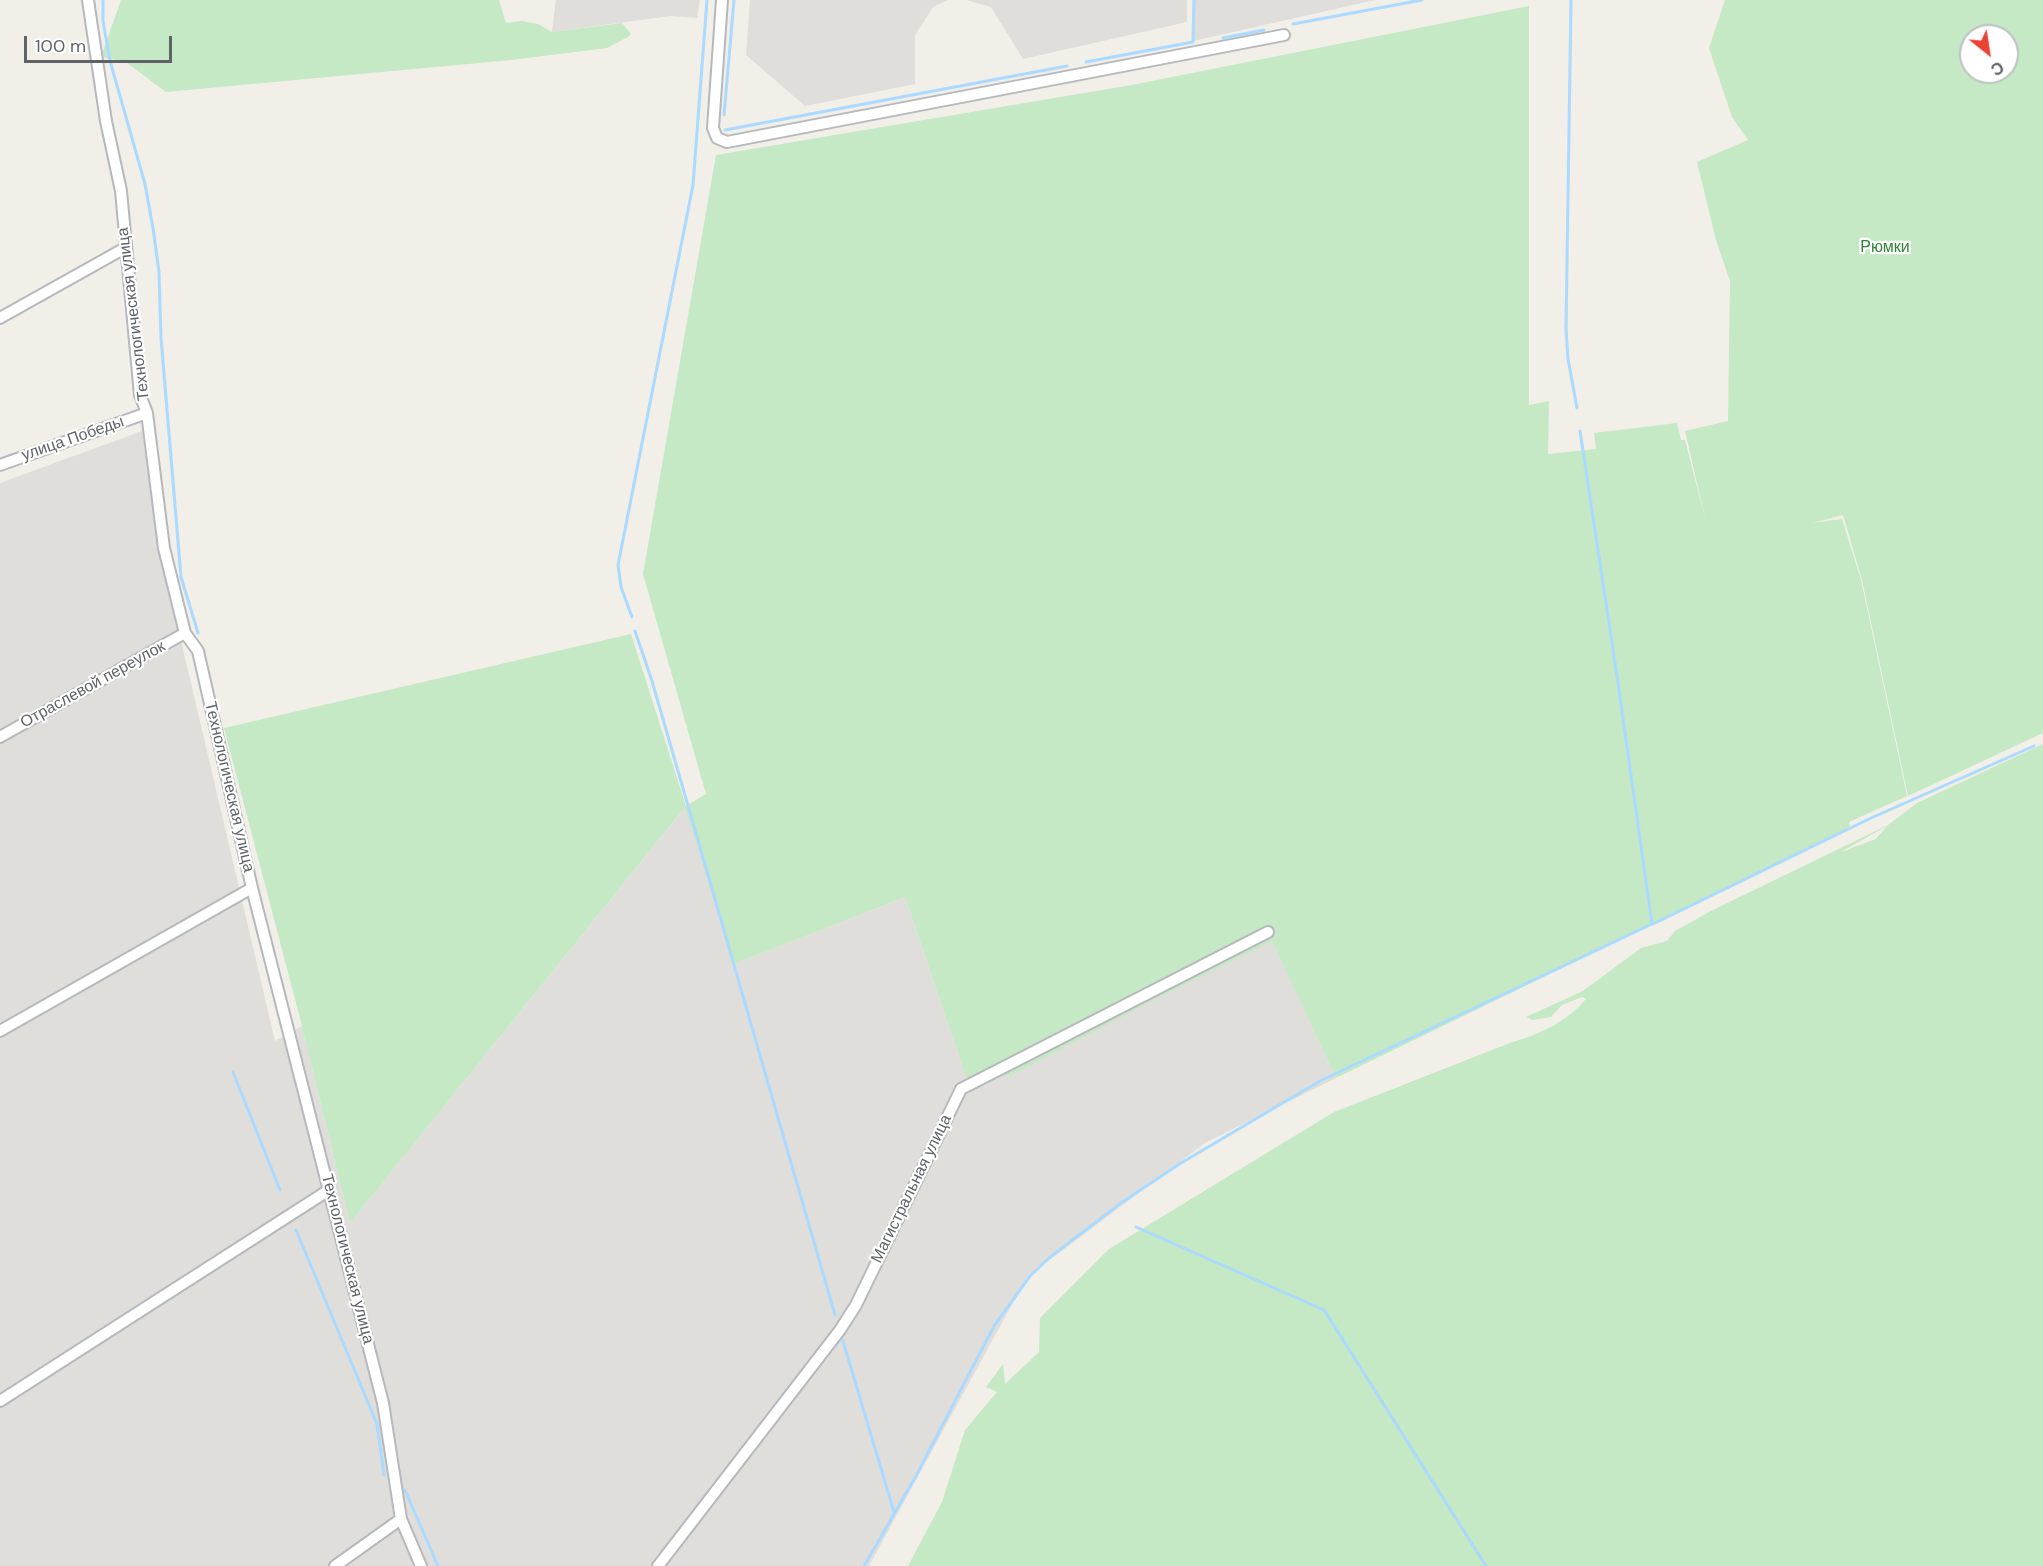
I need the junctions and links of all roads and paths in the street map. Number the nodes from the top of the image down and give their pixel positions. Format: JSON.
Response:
{"nodes":[{"id":1,"x":88,"y":0,"type":"edge"},
{"id":2,"x":722,"y":0,"type":"edge"},
{"id":3,"x":1284,"y":35,"type":"dead end"},
{"id":4,"x":125,"y":248,"type":"junction"},
{"id":5,"x":0,"y":318,"type":"edge"},
{"id":6,"x":147,"y":413,"type":"junction"},
{"id":7,"x":0,"y":465,"type":"edge"},
{"id":8,"x":185,"y":633,"type":"junction"},
{"id":9,"x":0,"y":737,"type":"edge"},
{"id":10,"x":252,"y":888,"type":"junction"},
{"id":11,"x":1268,"y":932,"type":"dead end"},
{"id":12,"x":0,"y":1031,"type":"edge"},
{"id":13,"x":329,"y":1190,"type":"junction"},
{"id":14,"x":0,"y":1401,"type":"edge"},
{"id":15,"x":400,"y":1519,"type":"junction"},
{"id":16,"x":335,"y":1566,"type":"edge"},
{"id":17,"x":421,"y":1566,"type":"edge"},
{"id":18,"x":658,"y":1566,"type":"edge"}],
"edges":[{"from":1,"to":4,"type":"street","name":"Технологическая улица"},
{"from":2,"to":3,"type":"street"},
{"from":4,"to":5,"type":"street"},
{"from":4,"to":6,"type":"street","name":"Технологическая улица"},
{"from":6,"to":7,"type":"street","name":"улица Победы"},
{"from":6,"to":8,"type":"street","name":"Технологическая улица"},
{"from":8,"to":9,"type":"street","name":"Отраслевой переулок"},
{"from":8,"to":10,"type":"street","name":"Технологическая улица"},
{"from":10,"to":12,"type":"street"},
{"from":10,"to":13,"type":"street","name":"Технологическая улица"},
{"from":11,"to":18,"type":"street","name":"Магистральная улица"},
{"from":13,"to":14,"type":"street"},
{"from":13,"to":15,"type":"street","name":"Технологическая улица"},
{"from":15,"to":16,"type":"street"},
{"from":15,"to":17,"type":"street","name":"Технологическая улица"}]}
